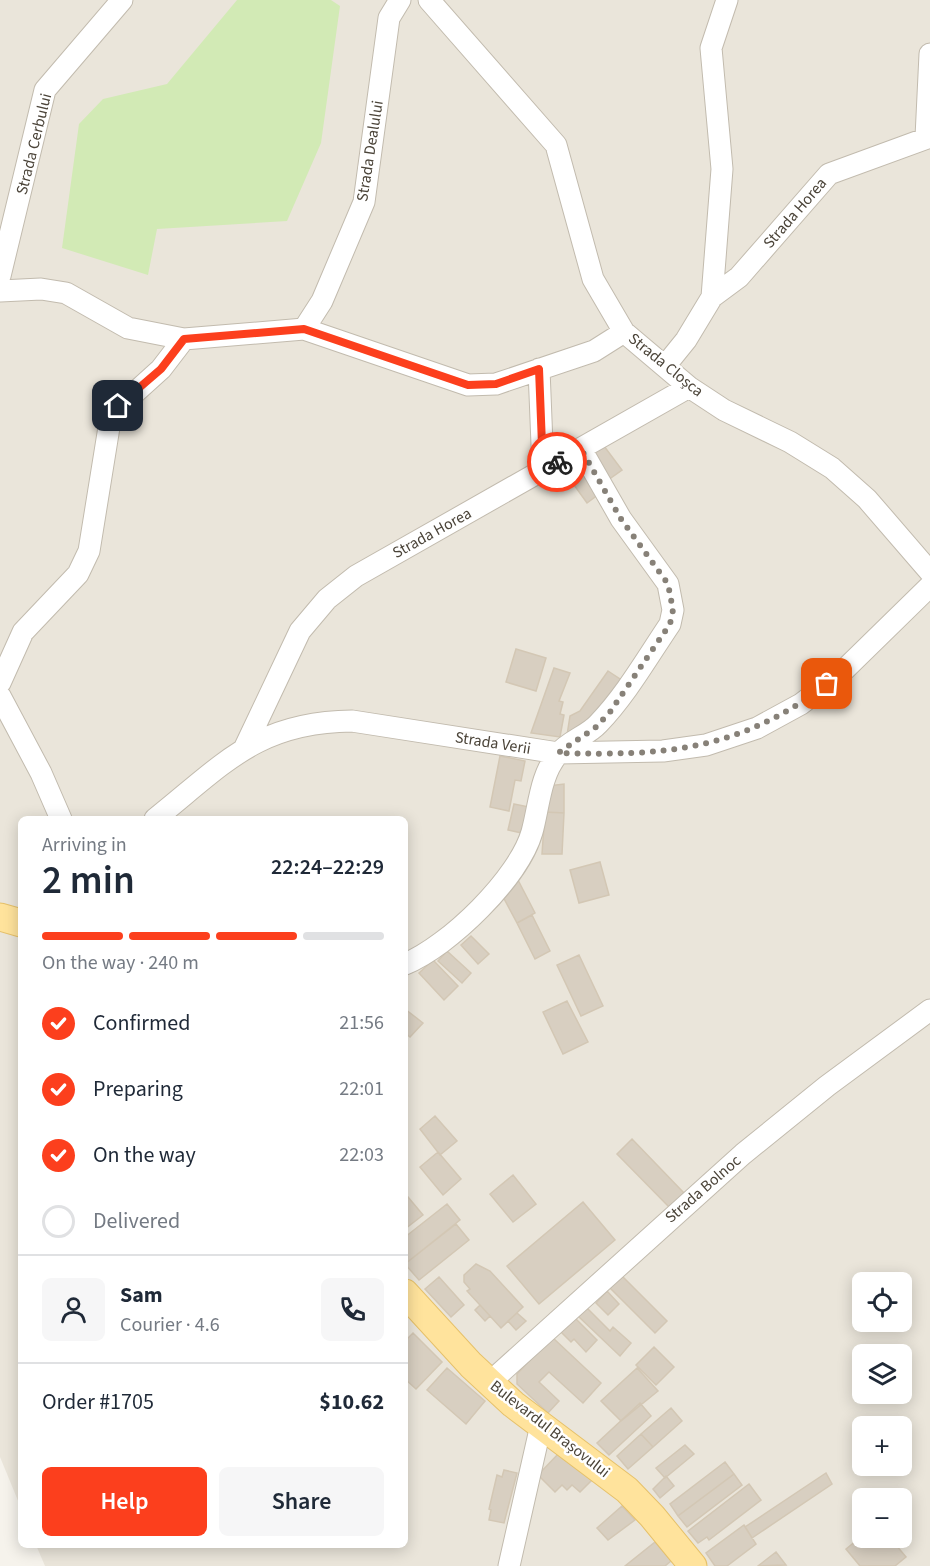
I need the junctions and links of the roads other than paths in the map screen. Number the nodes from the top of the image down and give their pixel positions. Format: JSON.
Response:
{"nodes":[{"id":1,"x":122,"y":0,"type":"edge"},
{"id":2,"x":400,"y":0,"type":"edge"},
{"id":3,"x":429,"y":0,"type":"edge"},
{"id":4,"x":727,"y":0,"type":"edge"},
{"id":5,"x":930,"y":54,"type":"edge"},
{"id":6,"x":928,"y":137,"type":"edge"},
{"id":7,"x":0,"y":276,"type":"edge"},
{"id":8,"x":0,"y":291,"type":"edge"},
{"id":9,"x":712,"y":297,"type":"junction"},
{"id":10,"x":304,"y":329,"type":"junction"},
{"id":11,"x":624,"y":332,"type":"junction"},
{"id":12,"x":184,"y":339,"type":"junction"},
{"id":13,"x":665,"y":366,"type":"junction"},
{"id":14,"x":539,"y":369,"type":"junction"},
{"id":15,"x":689,"y":387,"type":"junction"},
{"id":16,"x":581,"y":449,"type":"junction"},
{"id":17,"x":543,"y":470,"type":"junction"},
{"id":18,"x":930,"y":572,"type":"edge"},
{"id":19,"x":930,"y":586,"type":"edge"},
{"id":20,"x":0,"y":682,"type":"edge"},
{"id":21,"x":0,"y":696,"type":"edge"},
{"id":22,"x":245,"y":747,"type":"junction"},
{"id":23,"x":558,"y":753,"type":"junction"},
{"id":24,"x":59,"y":816,"type":"edge"},
{"id":25,"x":159,"y":816,"type":"edge"},
{"id":26,"x":0,"y":917,"type":"edge"},
{"id":27,"x":18,"y":922,"type":"edge"},
{"id":28,"x":408,"y":962,"type":"edge"},
{"id":29,"x":930,"y":1010,"type":"edge"},
{"id":30,"x":408,"y":1296,"type":"edge"},
{"id":31,"x":489,"y":1383,"type":"junction"},
{"id":32,"x":541,"y":1425,"type":"junction"},
{"id":33,"x":509,"y":1566,"type":"edge"},
{"id":34,"x":693,"y":1566,"type":"edge"}],
"edges":[{"from":1,"to":7,"type":"street","name":"Strada Cerbului"},
{"from":2,"to":10,"type":"street","name":"Strada Dealului"},
{"from":3,"to":11,"type":"street","name":"Strada Cloșca"},
{"from":4,"to":9,"type":"street"},
{"from":5,"to":6,"type":"street","name":"Strada Horea"},
{"from":6,"to":9,"type":"street","name":"Strada Horea"},
{"from":8,"to":12,"type":"street"},
{"from":9,"to":13,"type":"street"},
{"from":10,"to":12,"type":"street"},
{"from":10,"to":14,"type":"street"},
{"from":11,"to":13,"type":"street","name":"Strada Cloșca"},
{"from":11,"to":14,"type":"street"},
{"from":12,"to":20,"type":"street"},
{"from":13,"to":15,"type":"street","name":"Strada Cloșca"},
{"from":14,"to":17,"type":"street"},
{"from":15,"to":16,"type":"street","name":"Strada Horea"},
{"from":15,"to":18,"type":"street","name":"Strada Cloșca"},
{"from":16,"to":17,"type":"street","name":"Strada Horea"},
{"from":16,"to":23,"type":"street"},
{"from":17,"to":22,"type":"street","name":"Strada Horea"},
{"from":19,"to":23,"type":"street","name":"Strada Verii"},
{"from":21,"to":24,"type":"street"},
{"from":22,"to":23,"type":"street","name":"Strada Verii"},
{"from":22,"to":25,"type":"street","name":"Strada Verii"},
{"from":23,"to":28,"type":"street"},
{"from":26,"to":27,"type":"main road"},
{"from":29,"to":31,"type":"street","name":"Strada Bolnoc"},
{"from":30,"to":31,"type":"main road","name":"Bulevardul Brașovului"},
{"from":31,"to":32,"type":"main road","name":"Bulevardul Brașovului"},
{"from":32,"to":33,"type":"street"},
{"from":32,"to":34,"type":"main road","name":"Bulevardul Brașovului"}]}
